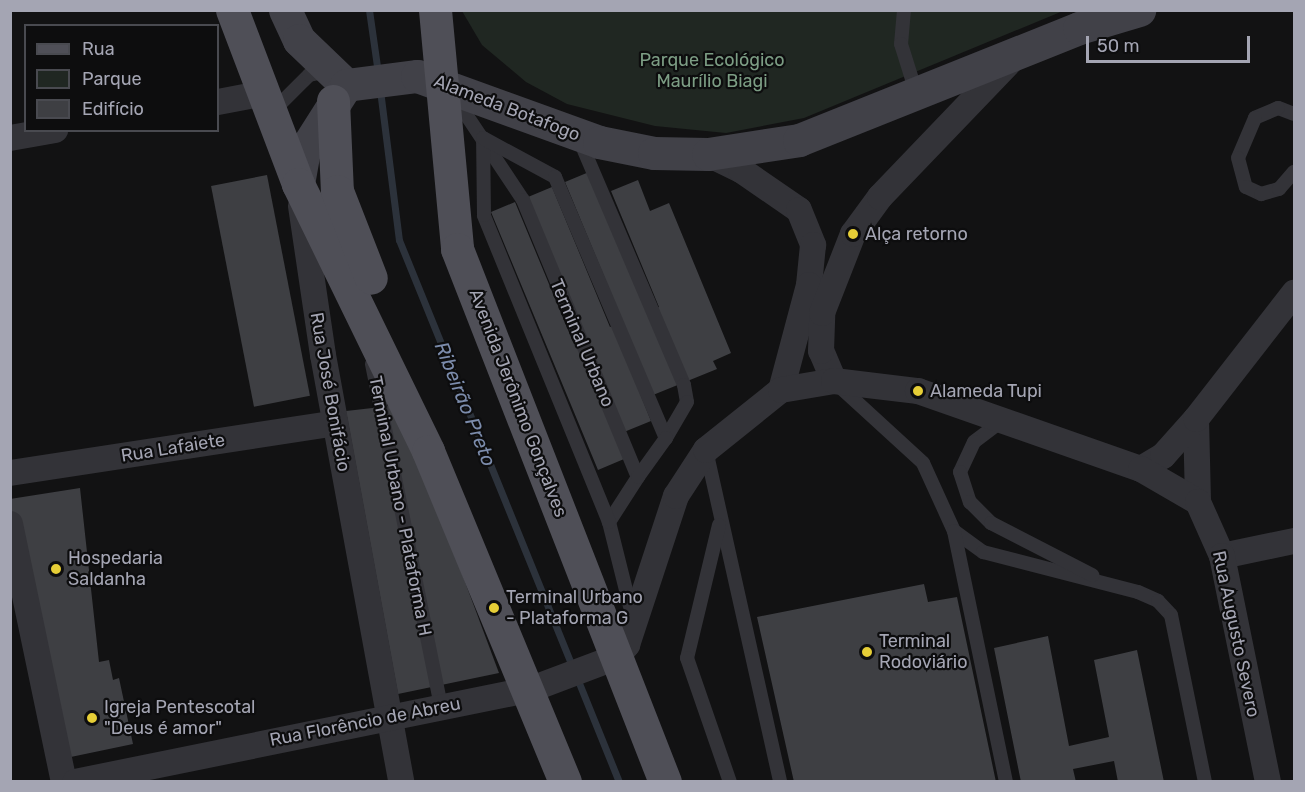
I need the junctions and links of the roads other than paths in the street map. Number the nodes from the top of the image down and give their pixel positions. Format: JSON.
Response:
{"nodes":[{"id":1,"x":232,"y":10,"type":"edge"},
{"id":2,"x":285,"y":10,"type":"edge"},
{"id":3,"x":435,"y":10,"type":"edge"},
{"id":4,"x":904,"y":10,"type":"edge"},
{"id":5,"x":1139,"y":10,"type":"edge"},
{"id":6,"x":1016,"y":55,"type":"junction"},
{"id":7,"x":430,"y":79,"type":"junction"},
{"id":8,"x":340,"y":85,"type":"junction"},
{"id":9,"x":918,"y":97,"type":"junction"},
{"id":10,"x":219,"y":102,"type":"edge"},
{"id":11,"x":265,"y":106,"type":"junction"},
{"id":12,"x":1294,"y":114,"type":"edge"},
{"id":13,"x":44,"y":132,"type":"edge"},
{"id":14,"x":577,"y":135,"type":"junction"},
{"id":15,"x":10,"y":138,"type":"edge"},
{"id":16,"x":483,"y":138,"type":"junction"},
{"id":17,"x":708,"y":154,"type":"junction"},
{"id":18,"x":1294,"y":172,"type":"edge"},
{"id":19,"x":298,"y":184,"type":"junction"},
{"id":20,"x":1294,"y":293,"type":"edge"},
{"id":21,"x":362,"y":305,"type":"junction"},
{"id":22,"x":834,"y":381,"type":"junction"},
{"id":23,"x":400,"y":388,"type":"junction"},
{"id":24,"x":781,"y":390,"type":"junction"},
{"id":25,"x":1196,"y":419,"type":"junction"},
{"id":26,"x":1003,"y":420,"type":"junction"},
{"id":27,"x":335,"y":423,"type":"junction"},
{"id":28,"x":666,"y":438,"type":"junction"},
{"id":29,"x":706,"y":450,"type":"junction"},
{"id":30,"x":1141,"y":469,"type":"junction"},
{"id":31,"x":10,"y":473,"type":"edge"},
{"id":32,"x":638,"y":477,"type":"junction"},
{"id":33,"x":1198,"y":502,"type":"junction"},
{"id":34,"x":720,"y":520,"type":"junction"},
{"id":35,"x":609,"y":522,"type":"junction"},
{"id":36,"x":10,"y":524,"type":"edge"},
{"id":37,"x":954,"y":531,"type":"junction"},
{"id":38,"x":1294,"y":540,"type":"edge"},
{"id":39,"x":1222,"y":556,"type":"junction"},
{"id":40,"x":1110,"y":584,"type":"junction"},
{"id":41,"x":633,"y":620,"type":"junction"},
{"id":42,"x":607,"y":661,"type":"junction"},
{"id":43,"x":539,"y":687,"type":"junction"},
{"id":44,"x":441,"y":706,"type":"junction"},
{"id":45,"x":388,"y":716,"type":"junction"},
{"id":46,"x":64,"y":782,"type":"edge"},
{"id":47,"x":75,"y":782,"type":"edge"},
{"id":48,"x":401,"y":782,"type":"edge"},
{"id":49,"x":565,"y":782,"type":"edge"},
{"id":50,"x":665,"y":782,"type":"edge"},
{"id":51,"x":730,"y":782,"type":"edge"},
{"id":52,"x":780,"y":782,"type":"edge"},
{"id":53,"x":1006,"y":782,"type":"edge"},
{"id":54,"x":1205,"y":782,"type":"edge"},
{"id":55,"x":1268,"y":782,"type":"edge"}],
"edges":[{"from":1,"to":11,"type":"main road","name":"Rua José Bonifácio"},
{"from":2,"to":8,"type":"main road"},
{"from":3,"to":7,"type":"main road","name":"Avenida Jerônimo Gonçalves"},
{"from":4,"to":9,"type":"lane"},
{"from":5,"to":6,"type":"main road","name":"Alameda Botafogo"},
{"from":6,"to":9,"type":"main road","name":"Alameda Botafogo"},
{"from":6,"to":22,"type":"street","name":"Alameda Botafogo"},
{"from":7,"to":8,"type":"main road","name":"Alameda Botafogo"},
{"from":7,"to":14,"type":"main road","name":"Alameda Botafogo"},
{"from":7,"to":16,"type":"lane","name":"Terminal Urbano"},
{"from":7,"to":42,"type":"main road","name":"Avenida Jerônimo Gonçalves"},
{"from":8,"to":11,"type":"lane"},
{"from":8,"to":19,"type":"main road"},
{"from":8,"to":23,"type":"main road"},
{"from":9,"to":17,"type":"main road","name":"Alameda Botafogo"},
{"from":10,"to":11,"type":"street"},
{"from":11,"to":19,"type":"main road","name":"Rua José Bonifácio"},
{"from":12,"to":18,"type":"lane"},
{"from":13,"to":15,"type":"street"},
{"from":14,"to":17,"type":"main road","name":"Alameda Botafogo"},
{"from":14,"to":28,"type":"lane"},
{"from":16,"to":28,"type":"lane"},
{"from":16,"to":32,"type":"lane","name":"Terminal Urbano"},
{"from":16,"to":35,"type":"lane"},
{"from":17,"to":24,"type":"street"},
{"from":19,"to":21,"type":"main road"},
{"from":19,"to":27,"type":"street","name":"Rua José Bonifácio"},
{"from":20,"to":25,"type":"street"},
{"from":21,"to":23,"type":"main road"},
{"from":21,"to":44,"type":"lane","name":"Terminal Urbano - Plataforma H"},
{"from":22,"to":24,"type":"street"},
{"from":22,"to":26,"type":"street"},
{"from":22,"to":37,"type":"lane"},
{"from":23,"to":43,"type":"main road"},
{"from":24,"to":29,"type":"street"},
{"from":25,"to":30,"type":"street"},
{"from":25,"to":33,"type":"street"},
{"from":26,"to":30,"type":"street"},
{"from":26,"to":40,"type":"lane"},
{"from":27,"to":31,"type":"street","name":"Rua Lafaiete"},
{"from":27,"to":45,"type":"street","name":"Rua José Bonifácio"},
{"from":28,"to":32,"type":"lane"},
{"from":29,"to":34,"type":"lane"},
{"from":29,"to":41,"type":"street"},
{"from":30,"to":33,"type":"street"},
{"from":32,"to":35,"type":"lane"},
{"from":33,"to":39,"type":"street","name":"Rua Augusto Severo"},
{"from":34,"to":51,"type":"lane"},
{"from":34,"to":52,"type":"lane"},
{"from":35,"to":41,"type":"lane"},
{"from":36,"to":46,"type":"street"},
{"from":37,"to":40,"type":"lane"},
{"from":37,"to":53,"type":"lane"},
{"from":38,"to":39,"type":"street"},
{"from":39,"to":55,"type":"street","name":"Rua Augusto Severo"},
{"from":40,"to":54,"type":"lane"},
{"from":41,"to":42,"type":"street"},
{"from":42,"to":43,"type":"street","name":"Rua Florêncio de Abreu"},
{"from":42,"to":50,"type":"main road","name":"Avenida Jerônimo Gonçalves"},
{"from":43,"to":44,"type":"street","name":"Rua Florêncio de Abreu"},
{"from":43,"to":49,"type":"main road"},
{"from":44,"to":45,"type":"street","name":"Rua Florêncio de Abreu"},
{"from":45,"to":47,"type":"street","name":"Rua Florêncio de Abreu"},
{"from":45,"to":48,"type":"street","name":"Rua José Bonifácio"}]}
